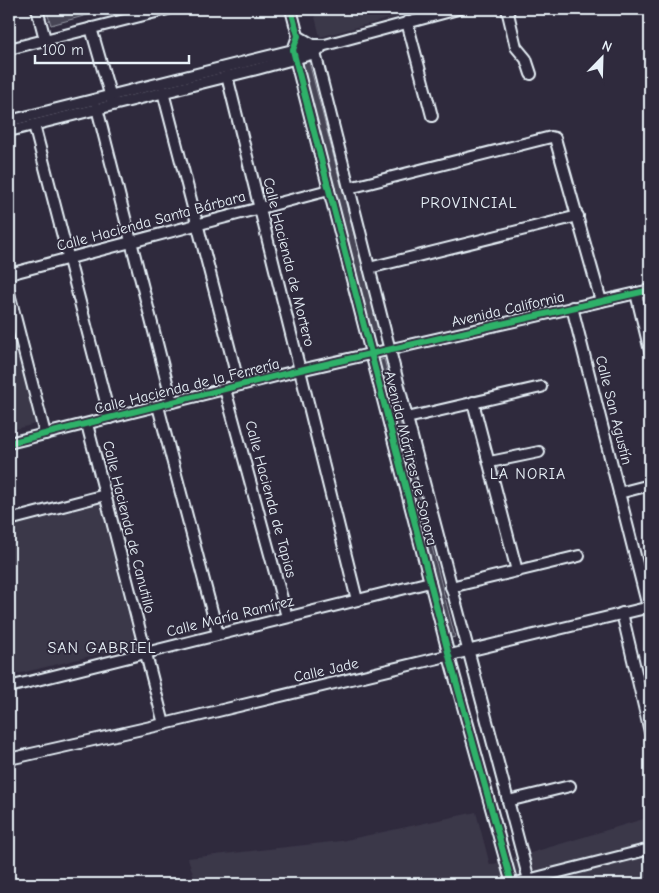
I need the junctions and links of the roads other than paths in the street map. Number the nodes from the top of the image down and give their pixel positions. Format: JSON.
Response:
{"nodes":[{"id":1,"x":37,"y":9,"type":"edge"},
{"id":2,"x":168,"y":9,"type":"edge"},
{"id":3,"x":291,"y":9,"type":"edge"},
{"id":4,"x":458,"y":9,"type":"edge"},
{"id":5,"x":507,"y":9,"type":"edge"},
{"id":6,"x":137,"y":12,"type":"edge"},
{"id":7,"x":406,"y":22,"type":"junction"},
{"id":8,"x":91,"y":28,"type":"junction"},
{"id":9,"x":298,"y":36,"type":"junction"},
{"id":10,"x":45,"y":39,"type":"junction"},
{"id":11,"x":9,"y":49,"type":"edge"},
{"id":12,"x":314,"y":49,"type":"junction"},
{"id":13,"x":294,"y":54,"type":"junction"},
{"id":14,"x":532,"y":74,"type":"dead end"},
{"id":15,"x":228,"y":76,"type":"junction"},
{"id":16,"x":163,"y":92,"type":"junction"},
{"id":17,"x":111,"y":100,"type":"junction"},
{"id":18,"x":97,"y":108,"type":"junction"},
{"id":19,"x":432,"y":116,"type":"dead end"},
{"id":20,"x":9,"y":121,"type":"edge"},
{"id":21,"x":34,"y":125,"type":"junction"},
{"id":22,"x":9,"y":131,"type":"edge"},
{"id":23,"x":349,"y":188,"type":"junction"},
{"id":24,"x":329,"y":190,"type":"junction"},
{"id":25,"x":261,"y":208,"type":"junction"},
{"id":26,"x":578,"y":216,"type":"junction"},
{"id":27,"x":198,"y":225,"type":"junction"},
{"id":28,"x":132,"y":242,"type":"junction"},
{"id":29,"x":69,"y":258,"type":"junction"},
{"id":30,"x":369,"y":268,"type":"junction"},
{"id":31,"x":9,"y":274,"type":"edge"},
{"id":32,"x":650,"y":290,"type":"edge"},
{"id":33,"x":9,"y":293,"type":"edge"},
{"id":34,"x":636,"y":293,"type":"junction"},
{"id":35,"x":601,"y":300,"type":"junction"},
{"id":36,"x":572,"y":307,"type":"junction"},
{"id":37,"x":390,"y":349,"type":"junction"},
{"id":38,"x":650,"y":351,"type":"edge"},
{"id":39,"x":371,"y":353,"type":"junction"},
{"id":40,"x":300,"y":370,"type":"junction"},
{"id":41,"x":240,"y":385,"type":"junction"},
{"id":42,"x":541,"y":386,"type":"dead end"},
{"id":43,"x":225,"y":389,"type":"junction"},
{"id":44,"x":172,"y":402,"type":"junction"},
{"id":45,"x":473,"y":402,"type":"junction"},
{"id":46,"x":158,"y":406,"type":"junction"},
{"id":47,"x":110,"y":418,"type":"junction"},
{"id":48,"x":407,"y":418,"type":"junction"},
{"id":49,"x":87,"y":424,"type":"junction"},
{"id":50,"x":45,"y":434,"type":"junction"},
{"id":51,"x":9,"y":444,"type":"edge"},
{"id":52,"x":539,"y":452,"type":"dead end"},
{"id":53,"x":490,"y":462,"type":"junction"},
{"id":54,"x":650,"y":485,"type":"edge"},
{"id":55,"x":620,"y":493,"type":"junction"},
{"id":56,"x":106,"y":495,"type":"junction"},
{"id":57,"x":9,"y":520,"type":"edge"},
{"id":58,"x":579,"y":556,"type":"dead end"},
{"id":59,"x":517,"y":571,"type":"junction"},
{"id":60,"x":430,"y":582,"type":"junction"},
{"id":61,"x":451,"y":587,"type":"junction"},
{"id":62,"x":357,"y":600,"type":"junction"},
{"id":63,"x":649,"y":607,"type":"edge"},
{"id":64,"x":622,"y":614,"type":"junction"},
{"id":65,"x":287,"y":618,"type":"junction"},
{"id":66,"x":218,"y":634,"type":"junction"},
{"id":67,"x":468,"y":651,"type":"junction"},
{"id":68,"x":146,"y":652,"type":"junction"},
{"id":69,"x":449,"y":656,"type":"junction"},
{"id":70,"x":9,"y":688,"type":"edge"},
{"id":71,"x":164,"y":724,"type":"junction"},
{"id":72,"x":650,"y":732,"type":"edge"},
{"id":73,"x":9,"y":759,"type":"edge"},
{"id":74,"x":570,"y":786,"type":"dead end"},
{"id":75,"x":508,"y":802,"type":"junction"},
{"id":76,"x":650,"y":849,"type":"edge"},
{"id":77,"x":529,"y":882,"type":"edge"},
{"id":78,"x":512,"y":884,"type":"edge"}],
"edges":[{"from":1,"to":10,"type":"street"},
{"from":2,"to":6,"type":"street"},
{"from":3,"to":9,"type":"street"},
{"from":4,"to":7,"type":"street"},
{"from":5,"to":14,"type":"street"},
{"from":6,"to":8,"type":"street"},
{"from":7,"to":12,"type":"street"},
{"from":7,"to":19,"type":"street"},
{"from":8,"to":10,"type":"street"},
{"from":8,"to":17,"type":"street"},
{"from":9,"to":12,"type":"street"},
{"from":9,"to":13,"type":"street"},
{"from":10,"to":11,"type":"street"},
{"from":12,"to":13,"type":"street"},
{"from":12,"to":23,"type":"street","name":"Avenida Mártires de Sonora"},
{"from":13,"to":15,"type":"street"},
{"from":13,"to":17,"type":"street"},
{"from":13,"to":24,"type":"street","name":"Avenida Mártires de Sonora"},
{"from":15,"to":16,"type":"street"},
{"from":15,"to":25,"type":"street","name":"Calle Hacienda de Mortero"},
{"from":16,"to":17,"type":"street"},
{"from":16,"to":27,"type":"street"},
{"from":17,"to":18,"type":"street"},
{"from":17,"to":20,"type":"street"},
{"from":18,"to":21,"type":"street"},
{"from":18,"to":28,"type":"street"},
{"from":21,"to":22,"type":"street"},
{"from":21,"to":29,"type":"street","name":"Calle Hacienda de Canutillo"},
{"from":23,"to":26,"type":"street"},
{"from":23,"to":30,"type":"street","name":"Avenida Mártires de Sonora"},
{"from":24,"to":25,"type":"street","name":"Calle Hacienda Santa Bárbara"},
{"from":24,"to":39,"type":"street","name":"Avenida Mártires de Sonora"},
{"from":25,"to":27,"type":"street","name":"Calle Hacienda Santa Bárbara"},
{"from":25,"to":40,"type":"street","name":"Calle Hacienda de Mortero"},
{"from":26,"to":30,"type":"street"},
{"from":26,"to":35,"type":"street"},
{"from":27,"to":28,"type":"street","name":"Calle Hacienda Santa Bárbara"},
{"from":27,"to":41,"type":"street"},
{"from":28,"to":29,"type":"street","name":"Calle Hacienda Santa Bárbara"},
{"from":28,"to":44,"type":"street"},
{"from":29,"to":31,"type":"street","name":"Calle Hacienda Santa Bárbara"},
{"from":29,"to":47,"type":"street","name":"Calle Hacienda de Canutillo"},
{"from":30,"to":37,"type":"street","name":"Avenida Mártires de Sonora"},
{"from":32,"to":34,"type":"street","name":"Avenida California"},
{"from":33,"to":50,"type":"street"},
{"from":34,"to":35,"type":"street","name":"Avenida California"},
{"from":34,"to":38,"type":"street"},
{"from":35,"to":36,"type":"street","name":"Avenida California"},
{"from":36,"to":37,"type":"street","name":"Avenida California"},
{"from":36,"to":55,"type":"street","name":"Calle San Agustín"},
{"from":37,"to":39,"type":"street","name":"Avenida California"},
{"from":37,"to":48,"type":"street","name":"Avenida Mártires de Sonora"},
{"from":39,"to":40,"type":"street","name":"Calle Hacienda de la Ferrería"},
{"from":39,"to":60,"type":"street","name":"Avenida Mártires de Sonora"},
{"from":40,"to":41,"type":"street","name":"Calle Hacienda de la Ferrería"},
{"from":40,"to":62,"type":"street","name":"Calle Hacienda de Mortero"},
{"from":41,"to":43,"type":"street","name":"Calle Hacienda de la Ferrería"},
{"from":42,"to":45,"type":"street"},
{"from":43,"to":44,"type":"street","name":"Calle Hacienda de la Ferrería"},
{"from":43,"to":65,"type":"street","name":"Calle Hacienda de Tapias"},
{"from":44,"to":46,"type":"street","name":"Calle Hacienda de la Ferrería"},
{"from":45,"to":48,"type":"street"},
{"from":45,"to":53,"type":"street"},
{"from":46,"to":47,"type":"street","name":"Calle Hacienda de la Ferrería"},
{"from":46,"to":66,"type":"street"},
{"from":47,"to":49,"type":"street","name":"Calle Hacienda de la Ferrería"},
{"from":48,"to":61,"type":"street","name":"Avenida Mártires de Sonora"},
{"from":49,"to":50,"type":"street","name":"Calle Hacienda de la Ferrería"},
{"from":49,"to":56,"type":"street","name":"Calle Hacienda de Canutillo"},
{"from":50,"to":51,"type":"street","name":"Calle Hacienda de la Ferrería"},
{"from":52,"to":53,"type":"street"},
{"from":53,"to":59,"type":"street"},
{"from":54,"to":55,"type":"street"},
{"from":55,"to":63,"type":"street","name":"Calle San Agustín"},
{"from":56,"to":57,"type":"street"},
{"from":56,"to":68,"type":"street","name":"Calle Hacienda de Canutillo"},
{"from":58,"to":59,"type":"street"},
{"from":59,"to":61,"type":"street"},
{"from":60,"to":62,"type":"street","name":"Calle María Ramírez"},
{"from":60,"to":69,"type":"street","name":"Avenida Mártires de Sonora"},
{"from":61,"to":67,"type":"street","name":"Avenida Mártires de Sonora"},
{"from":62,"to":65,"type":"street","name":"Calle María Ramírez"},
{"from":63,"to":64,"type":"street","name":"Calle Jade"},
{"from":64,"to":67,"type":"street","name":"Calle Jade"},
{"from":64,"to":72,"type":"street"},
{"from":65,"to":66,"type":"street","name":"Calle María Ramírez"},
{"from":66,"to":68,"type":"street","name":"Calle María Ramírez"},
{"from":67,"to":69,"type":"street","name":"Calle Jade"},
{"from":67,"to":75,"type":"street","name":"Avenida Mártires de Sonora"},
{"from":68,"to":70,"type":"street","name":"Calle María Ramírez"},
{"from":68,"to":71,"type":"street","name":"Calle Hacienda de Canutillo"},
{"from":69,"to":71,"type":"street","name":"Calle Jade"},
{"from":69,"to":78,"type":"street","name":"Avenida Mártires de Sonora"},
{"from":71,"to":73,"type":"street","name":"Calle Jade"},
{"from":74,"to":75,"type":"street"},
{"from":75,"to":77,"type":"street","name":"Avenida Mártires de Sonora"},
{"from":76,"to":77,"type":"street"},
{"from":77,"to":78,"type":"street"}]}
